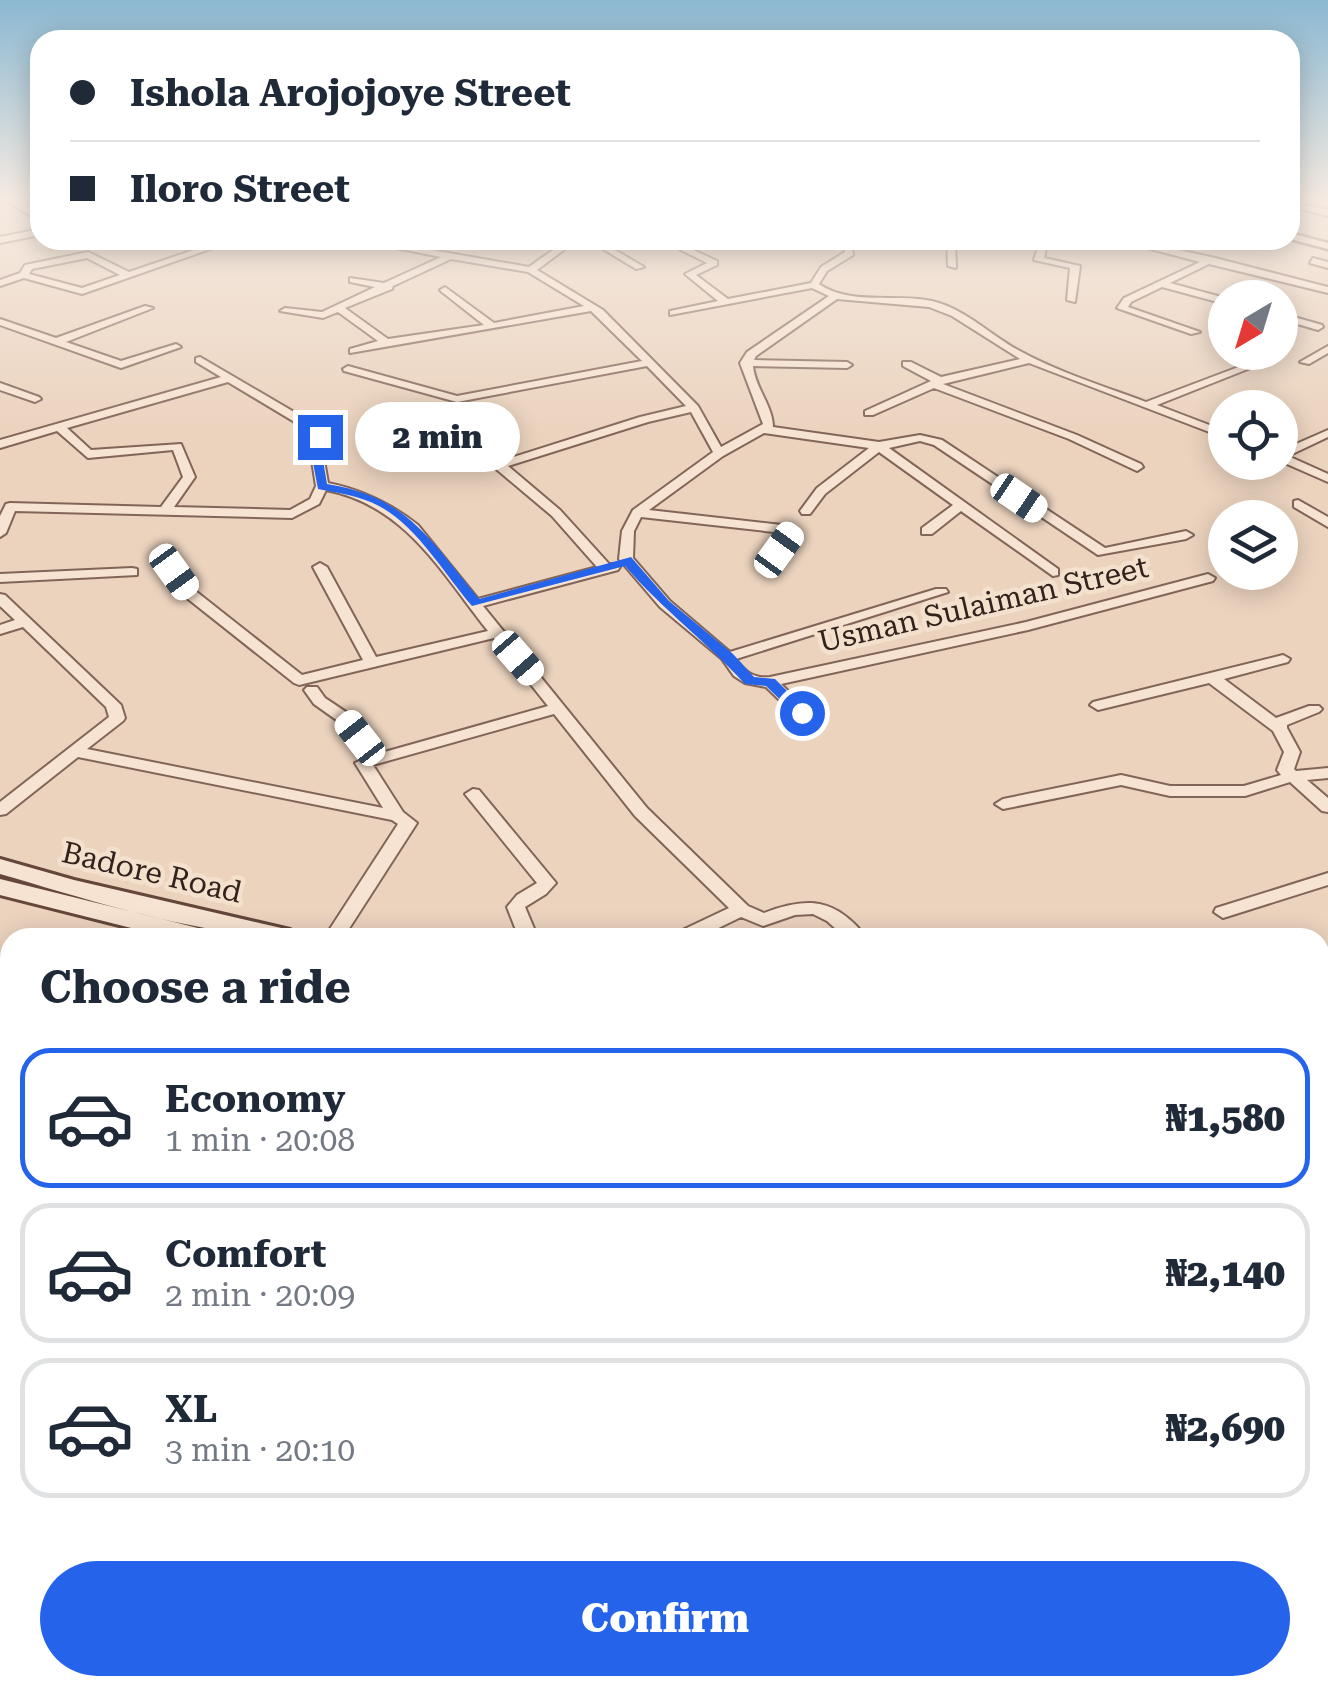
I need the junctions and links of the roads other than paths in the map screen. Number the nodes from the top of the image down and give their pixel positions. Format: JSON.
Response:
{"nodes":[{"id":1,"x":31,"y":277,"type":"edge"},
{"id":2,"x":122,"y":277,"type":"edge"},
{"id":3,"x":409,"y":277,"type":"edge"},
{"id":4,"x":542,"y":277,"type":"edge"},
{"id":5,"x":694,"y":277,"type":"edge"},
{"id":6,"x":819,"y":277,"type":"edge"},
{"id":7,"x":1074,"y":277,"type":"edge"},
{"id":8,"x":1174,"y":277,"type":"edge"},
{"id":9,"x":1278,"y":277,"type":"edge"},
{"id":10,"x":353,"y":280,"type":"dead end"},
{"id":11,"x":1159,"y":284,"type":"junction"},
{"id":12,"x":814,"y":285,"type":"junction"},
{"id":13,"x":390,"y":287,"type":"junction"},
{"id":14,"x":445,"y":290,"type":"dead end"},
{"id":15,"x":1328,"y":290,"type":"edge"},
{"id":16,"x":1208,"y":297,"type":"edge"},
{"id":17,"x":834,"y":298,"type":"junction"},
{"id":18,"x":1072,"y":300,"type":"dead end"},
{"id":19,"x":725,"y":302,"type":"junction"},
{"id":20,"x":148,"y":308,"type":"dead end"},
{"id":21,"x":591,"y":308,"type":"junction"},
{"id":22,"x":340,"y":309,"type":"junction"},
{"id":23,"x":286,"y":311,"type":"dead end"},
{"id":24,"x":673,"y":313,"type":"dead end"},
{"id":25,"x":1298,"y":321,"type":"edge"},
{"id":26,"x":0,"y":322,"type":"edge"},
{"id":27,"x":492,"y":326,"type":"junction"},
{"id":28,"x":1318,"y":327,"type":"dead end"},
{"id":29,"x":1195,"y":332,"type":"dead end"},
{"id":30,"x":56,"y":342,"type":"junction"},
{"id":31,"x":386,"y":342,"type":"junction"},
{"id":32,"x":176,"y":347,"type":"dead end"},
{"id":33,"x":1328,"y":349,"type":"edge"},
{"id":34,"x":354,"y":350,"type":"dead end"},
{"id":35,"x":200,"y":360,"type":"dead end"},
{"id":36,"x":1030,"y":360,"type":"junction"},
{"id":37,"x":1305,"y":362,"type":"dead end"},
{"id":38,"x":647,"y":363,"type":"junction"},
{"id":39,"x":745,"y":363,"type":"junction"},
{"id":40,"x":906,"y":364,"type":"dead end"},
{"id":41,"x":847,"y":365,"type":"dead end"},
{"id":42,"x":348,"y":370,"type":"dead end"},
{"id":43,"x":1240,"y":370,"type":"edge"},
{"id":44,"x":229,"y":378,"type":"junction"},
{"id":45,"x":937,"y":383,"type":"junction"},
{"id":46,"x":0,"y":386,"type":"edge"},
{"id":47,"x":35,"y":399,"type":"dead end"},
{"id":48,"x":1150,"y":404,"type":"junction"},
{"id":49,"x":694,"y":408,"type":"junction"},
{"id":50,"x":869,"y":413,"type":"dead end"},
{"id":51,"x":424,"y":420,"type":"dead end"},
{"id":52,"x":59,"y":426,"type":"junction"},
{"id":53,"x":1208,"y":428,"type":"edge"},
{"id":54,"x":763,"y":430,"type":"junction"},
{"id":55,"x":1328,"y":432,"type":"edge"},
{"id":56,"x":0,"y":444,"type":"edge"},
{"id":57,"x":879,"y":446,"type":"junction"},
{"id":58,"x":1298,"y":447,"type":"edge"},
{"id":59,"x":718,"y":453,"type":"junction"},
{"id":60,"x":1298,"y":464,"type":"edge"},
{"id":61,"x":498,"y":465,"type":"junction"},
{"id":62,"x":1137,"y":467,"type":"dead end"},
{"id":63,"x":1328,"y":478,"type":"edge"},
{"id":64,"x":322,"y":486,"type":"junction"},
{"id":65,"x":5,"y":503,"type":"edge"},
{"id":66,"x":1298,"y":504,"type":"dead end"},
{"id":67,"x":961,"y":505,"type":"junction"},
{"id":68,"x":806,"y":511,"type":"dead end"},
{"id":69,"x":164,"y":512,"type":"junction"},
{"id":70,"x":637,"y":513,"type":"junction"},
{"id":71,"x":1328,"y":524,"type":"edge"},
{"id":72,"x":927,"y":531,"type":"dead end"},
{"id":73,"x":0,"y":533,"type":"edge"},
{"id":74,"x":1186,"y":535,"type":"dead end"},
{"id":75,"x":626,"y":560,"type":"junction"},
{"id":76,"x":767,"y":566,"type":"dead end"},
{"id":77,"x":320,"y":567,"type":"dead end"},
{"id":78,"x":606,"y":569,"type":"junction"},
{"id":79,"x":132,"y":572,"type":"dead end"},
{"id":80,"x":174,"y":572,"type":"dead end"},
{"id":81,"x":1054,"y":572,"type":"dead end"},
{"id":82,"x":0,"y":578,"type":"edge"},
{"id":83,"x":1208,"y":578,"type":"dead end"},
{"id":84,"x":940,"y":592,"type":"dead end"},
{"id":85,"x":0,"y":598,"type":"edge"},
{"id":86,"x":476,"y":604,"type":"junction"},
{"id":87,"x":22,"y":623,"type":"junction"},
{"id":88,"x":0,"y":630,"type":"edge"},
{"id":89,"x":496,"y":633,"type":"junction"},
{"id":90,"x":728,"y":657,"type":"junction"},
{"id":91,"x":1282,"y":659,"type":"dead end"},
{"id":92,"x":372,"y":664,"type":"junction"},
{"id":93,"x":1212,"y":678,"type":"junction"},
{"id":94,"x":770,"y":682,"type":"junction"},
{"id":95,"x":312,"y":690,"type":"dead end"},
{"id":96,"x":1098,"y":704,"type":"dead end"},
{"id":97,"x":560,"y":708,"type":"junction"},
{"id":98,"x":1314,"y":709,"type":"dead end"},
{"id":99,"x":802,"y":713,"type":"dead end"},
{"id":100,"x":1279,"y":728,"type":"junction"},
{"id":101,"x":72,"y":751,"type":"junction"},
{"id":102,"x":376,"y":758,"type":"junction"},
{"id":103,"x":1328,"y":773,"type":"edge"},
{"id":104,"x":1290,"y":777,"type":"junction"},
{"id":105,"x":473,"y":794,"type":"dead end"},
{"id":106,"x":1003,"y":804,"type":"dead end"},
{"id":107,"x":1328,"y":807,"type":"edge"},
{"id":108,"x":0,"y":810,"type":"edge"},
{"id":109,"x":397,"y":816,"type":"junction"},
{"id":110,"x":0,"y":866,"type":"edge"},
{"id":111,"x":1328,"y":879,"type":"edge"},
{"id":112,"x":4,"y":891,"type":"edge"},
{"id":113,"x":740,"y":910,"type":"junction"},
{"id":114,"x":1222,"y":912,"type":"dead end"},
{"id":115,"x":163,"y":928,"type":"edge"},
{"id":116,"x":247,"y":928,"type":"edge"},
{"id":117,"x":341,"y":928,"type":"edge"},
{"id":118,"x":525,"y":928,"type":"edge"},
{"id":119,"x":702,"y":928,"type":"edge"},
{"id":120,"x":846,"y":928,"type":"edge"}],
"edges":[{"from":1,"to":2,"type":"street"},
{"from":3,"to":13,"type":"street"},
{"from":4,"to":21,"type":"street"},
{"from":5,"to":19,"type":"street"},
{"from":6,"to":12,"type":"street"},
{"from":7,"to":18,"type":"street"},
{"from":8,"to":11,"type":"street"},
{"from":9,"to":15,"type":"street"},
{"from":10,"to":13,"type":"street"},
{"from":11,"to":16,"type":"street"},
{"from":11,"to":29,"type":"street"},
{"from":12,"to":17,"type":"street"},
{"from":12,"to":19,"type":"street"},
{"from":13,"to":22,"type":"street"},
{"from":14,"to":27,"type":"street"},
{"from":17,"to":36,"type":"street"},
{"from":17,"to":39,"type":"street"},
{"from":19,"to":24,"type":"street"},
{"from":20,"to":30,"type":"street"},
{"from":21,"to":27,"type":"street"},
{"from":21,"to":38,"type":"street"},
{"from":22,"to":23,"type":"street"},
{"from":22,"to":31,"type":"street"},
{"from":25,"to":28,"type":"street"},
{"from":26,"to":30,"type":"street"},
{"from":27,"to":31,"type":"street"},
{"from":30,"to":32,"type":"street"},
{"from":31,"to":34,"type":"street"},
{"from":33,"to":37,"type":"street"},
{"from":35,"to":44,"type":"street"},
{"from":36,"to":45,"type":"street"},
{"from":36,"to":48,"type":"street"},
{"from":38,"to":42,"type":"street"},
{"from":38,"to":49,"type":"street"},
{"from":39,"to":41,"type":"street"},
{"from":39,"to":54,"type":"street"},
{"from":40,"to":45,"type":"street"},
{"from":43,"to":48,"type":"street"},
{"from":44,"to":52,"type":"street"},
{"from":44,"to":64,"type":"street"},
{"from":45,"to":50,"type":"street"},
{"from":45,"to":62,"type":"street"},
{"from":46,"to":47,"type":"street"},
{"from":48,"to":53,"type":"street"},
{"from":49,"to":59,"type":"street"},
{"from":49,"to":61,"type":"street"},
{"from":51,"to":61,"type":"street"},
{"from":52,"to":56,"type":"street"},
{"from":52,"to":69,"type":"street"},
{"from":54,"to":57,"type":"street"},
{"from":54,"to":59,"type":"street"},
{"from":55,"to":58,"type":"street"},
{"from":57,"to":67,"type":"street"},
{"from":57,"to":68,"type":"street"},
{"from":57,"to":74,"type":"street"},
{"from":59,"to":70,"type":"street"},
{"from":60,"to":63,"type":"street"},
{"from":61,"to":78,"type":"street"},
{"from":64,"to":69,"type":"street"},
{"from":64,"to":86,"type":"street"},
{"from":65,"to":69,"type":"street"},
{"from":65,"to":73,"type":"street"},
{"from":66,"to":71,"type":"street"},
{"from":67,"to":72,"type":"street"},
{"from":67,"to":81,"type":"street"},
{"from":70,"to":75,"type":"street"},
{"from":70,"to":76,"type":"street"},
{"from":75,"to":78,"type":"street"},
{"from":75,"to":90,"type":"street"},
{"from":77,"to":92,"type":"street"},
{"from":78,"to":86,"type":"street"},
{"from":79,"to":82,"type":"street"},
{"from":80,"to":92,"type":"street"},
{"from":83,"to":94,"type":"street","name":"Usman Sulaiman Street"},
{"from":84,"to":90,"type":"street"},
{"from":85,"to":87,"type":"street"},
{"from":86,"to":89,"type":"street"},
{"from":87,"to":88,"type":"street"},
{"from":87,"to":101,"type":"street"},
{"from":89,"to":92,"type":"street"},
{"from":89,"to":97,"type":"street"},
{"from":90,"to":94,"type":"street"},
{"from":91,"to":93,"type":"street"},
{"from":93,"to":96,"type":"street"},
{"from":93,"to":100,"type":"street"},
{"from":94,"to":99,"type":"street"},
{"from":95,"to":102,"type":"street"},
{"from":97,"to":102,"type":"street"},
{"from":97,"to":113,"type":"street"},
{"from":98,"to":100,"type":"street"},
{"from":100,"to":104,"type":"street"},
{"from":101,"to":108,"type":"street"},
{"from":101,"to":109,"type":"street"},
{"from":102,"to":109,"type":"street"},
{"from":103,"to":104,"type":"street"},
{"from":104,"to":106,"type":"street"},
{"from":104,"to":107,"type":"street"},
{"from":105,"to":118,"type":"street"},
{"from":109,"to":117,"type":"street"},
{"from":110,"to":116,"type":"main road","name":"Badore Road"},
{"from":111,"to":114,"type":"street"},
{"from":112,"to":115,"type":"main road","name":"Badore Road"},
{"from":113,"to":119,"type":"street"},
{"from":113,"to":120,"type":"street"}]}
